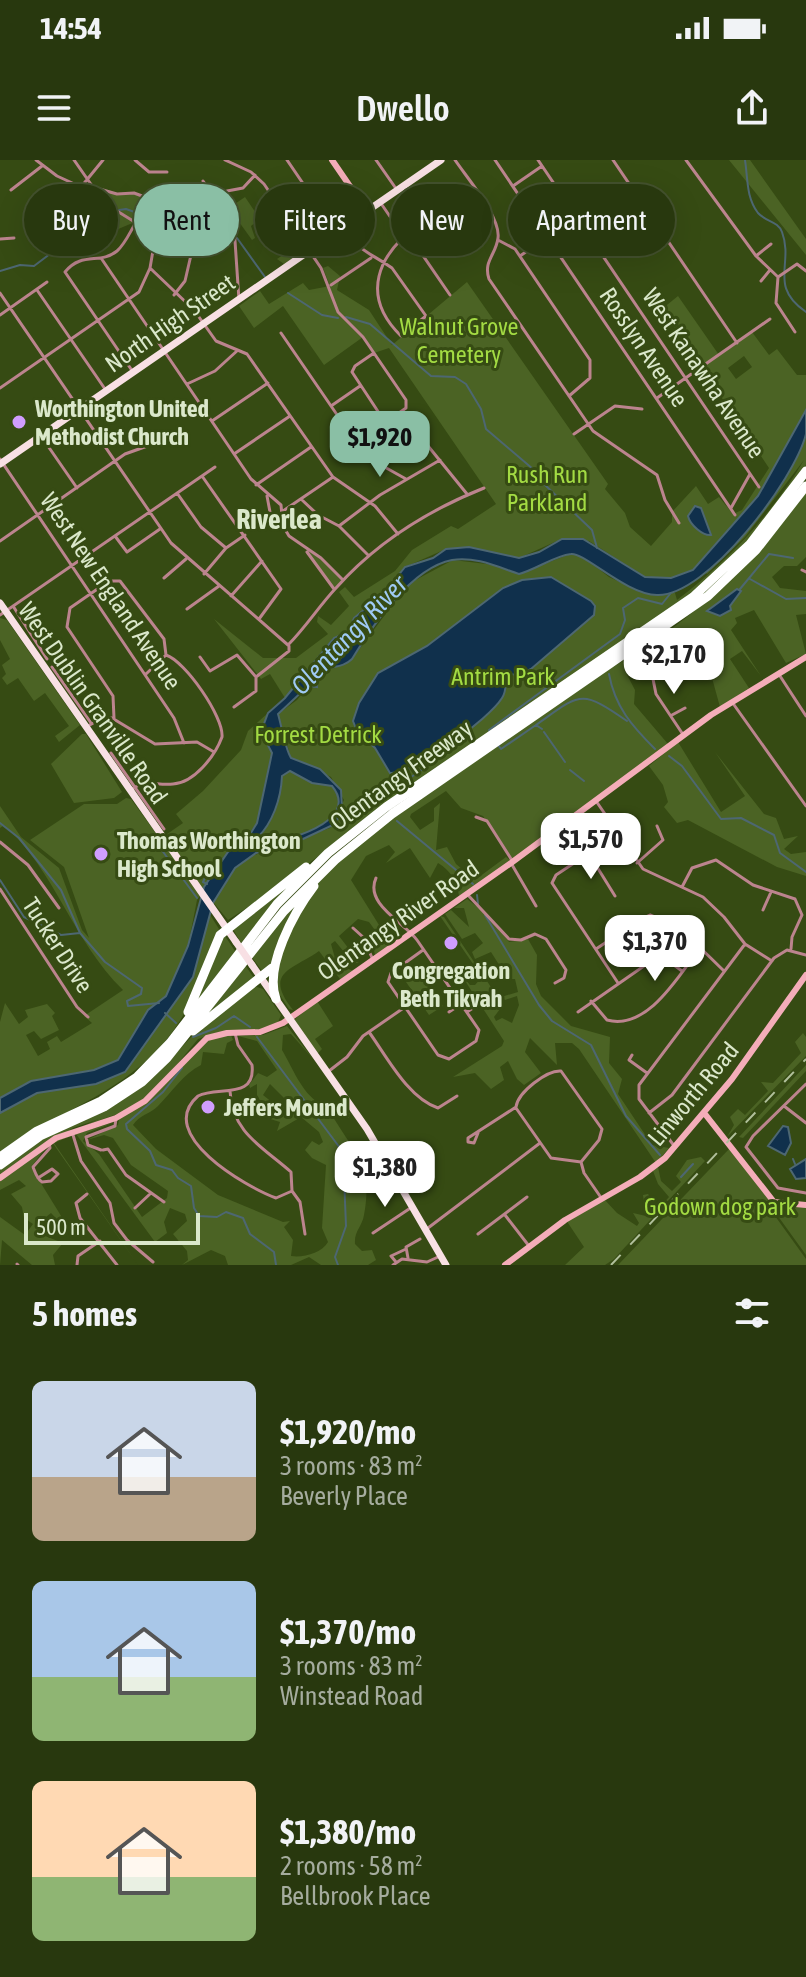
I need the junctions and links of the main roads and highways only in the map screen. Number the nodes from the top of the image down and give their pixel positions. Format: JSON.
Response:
{"nodes":[{"id":1,"x":332,"y":160,"type":"edge"},
{"id":2,"x":441,"y":160,"type":"edge"},
{"id":3,"x":430,"y":163,"type":"edge"},
{"id":4,"x":348,"y":184,"type":"edge"},
{"id":5,"x":375,"y":205,"type":"edge"},
{"id":6,"x":302,"y":256,"type":"edge"},
{"id":7,"x":1,"y":462,"type":"edge"},
{"id":8,"x":806,"y":471,"type":"edge"},
{"id":9,"x":806,"y":486,"type":"edge"},
{"id":10,"x":0,"y":603,"type":"edge"},
{"id":11,"x":5,"y":612,"type":"edge"},
{"id":12,"x":806,"y":657,"type":"edge"},
{"id":13,"x":496,"y":738,"type":"junction"},
{"id":14,"x":349,"y":841,"type":"junction"},
{"id":15,"x":227,"y":929,"type":"junction"},
{"id":16,"x":272,"y":967,"type":"junction"},
{"id":17,"x":806,"y":975,"type":"edge"},
{"id":18,"x":261,"y":977,"type":"junction"},
{"id":19,"x":276,"y":999,"type":"junction"},
{"id":20,"x":289,"y":1017,"type":"junction"},
{"id":21,"x":178,"y":1043,"type":"junction"},
{"id":22,"x":157,"y":1057,"type":"junction"},
{"id":23,"x":705,"y":1114,"type":"junction"},
{"id":24,"x":0,"y":1157,"type":"edge"},
{"id":25,"x":0,"y":1165,"type":"edge"},
{"id":26,"x":0,"y":1178,"type":"edge"},
{"id":27,"x":806,"y":1205,"type":"edge"},
{"id":28,"x":446,"y":1265,"type":"edge"},
{"id":29,"x":505,"y":1265,"type":"edge"}],
"edges":[{"from":1,"to":4,"type":"main road"},
{"from":2,"to":3,"type":"main road","name":"North High Street"},
{"from":3,"to":5,"type":"main road","name":"North High Street"},
{"from":6,"to":7,"type":"main road","name":"North High Street"},
{"from":8,"to":13,"type":"highway","name":"Olentangy Freeway"},
{"from":9,"to":13,"type":"highway","name":"Olentangy Freeway"},
{"from":10,"to":11,"type":"main road","name":"West Dublin Granville Road"},
{"from":11,"to":15,"type":"main road","name":"West Dublin Granville Road"},
{"from":12,"to":20,"type":"main road","name":"Olentangy River Road"},
{"from":13,"to":14,"type":"highway","name":"Olentangy Freeway"},
{"from":14,"to":15,"type":"highway"},
{"from":14,"to":16,"type":"highway"},
{"from":14,"to":21,"type":"highway","name":"Olentangy Freeway"},
{"from":14,"to":22,"type":"highway","name":"Olentangy Freeway"},
{"from":15,"to":18,"type":"main road","name":"West Dublin Granville Road","bridge":true},
{"from":15,"to":22,"type":"highway"},
{"from":16,"to":18,"type":"highway"},
{"from":16,"to":19,"type":"highway"},
{"from":17,"to":23,"type":"main road","name":"Linworth Road"},
{"from":18,"to":19,"type":"main road","name":"West Dublin Granville Road"},
{"from":18,"to":21,"type":"highway"},
{"from":19,"to":20,"type":"main road","name":"West Dublin Granville Road"},
{"from":20,"to":26,"type":"main road","name":"Olentangy River Road"},
{"from":20,"to":28,"type":"main road","name":"West Dublin Granville Road"},
{"from":21,"to":25,"type":"highway","name":"Olentangy Freeway"},
{"from":22,"to":24,"type":"highway","name":"Olentangy Freeway"},
{"from":23,"to":27,"type":"main road"},
{"from":23,"to":29,"type":"main road","name":"Linworth Road"}]}
